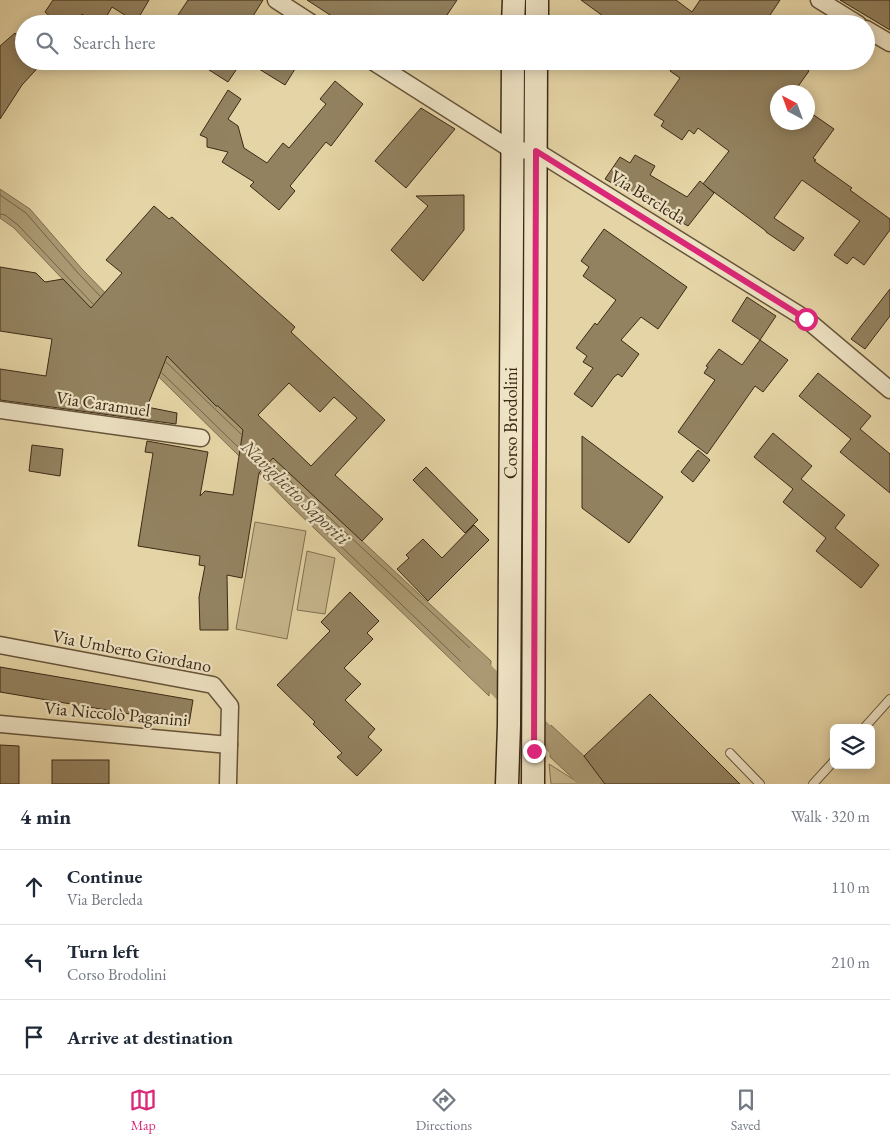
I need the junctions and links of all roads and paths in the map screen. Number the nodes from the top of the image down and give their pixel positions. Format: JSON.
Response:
{"nodes":[{"id":1,"x":276,"y":0,"type":"edge"},
{"id":2,"x":514,"y":0,"type":"edge"},
{"id":3,"x":537,"y":0,"type":"edge"},
{"id":4,"x":819,"y":0,"type":"edge"},
{"id":5,"x":300,"y":15,"type":"edge"},
{"id":6,"x":513,"y":15,"type":"edge"},
{"id":7,"x":537,"y":15,"type":"edge"},
{"id":8,"x":843,"y":15,"type":"edge"},
{"id":9,"x":875,"y":34,"type":"edge"},
{"id":10,"x":890,"y":43,"type":"edge"},
{"id":11,"x":386,"y":70,"type":"edge"},
{"id":12,"x":513,"y":70,"type":"edge"},
{"id":13,"x":536,"y":70,"type":"edge"},
{"id":14,"x":512,"y":150,"type":"junction"},
{"id":15,"x":536,"y":151,"type":"junction"},
{"id":16,"x":890,"y":390,"type":"edge"},
{"id":17,"x":0,"y":410,"type":"edge"},
{"id":18,"x":201,"y":438,"type":"dead end"},
{"id":19,"x":0,"y":645,"type":"edge"},
{"id":20,"x":890,"y":699,"type":"edge"},
{"id":21,"x":0,"y":724,"type":"edge"},
{"id":22,"x":868,"y":724,"type":"edge"},
{"id":23,"x":229,"y":745,"type":"junction"},
{"id":24,"x":730,"y":753,"type":"dead end"},
{"id":25,"x":830,"y":765,"type":"edge"},
{"id":26,"x":228,"y":784,"type":"edge"},
{"id":27,"x":507,"y":784,"type":"edge"},
{"id":28,"x":533,"y":784,"type":"edge"},
{"id":29,"x":760,"y":784,"type":"edge"},
{"id":30,"x":813,"y":784,"type":"edge"}],
"edges":[{"from":1,"to":5,"type":"street"},
{"from":2,"to":6,"type":"main road"},
{"from":3,"to":7,"type":"main road"},
{"from":4,"to":8,"type":"street"},
{"from":9,"to":10,"type":"street"},
{"from":11,"to":14,"type":"street"},
{"from":12,"to":14,"type":"main road","name":"Corso Brodolini"},
{"from":13,"to":15,"type":"main road","name":"Corso Brodolini"},
{"from":14,"to":15,"type":"street","name":"Via Bercleda"},
{"from":14,"to":27,"type":"main road","name":"Corso Brodolini"},
{"from":15,"to":16,"type":"street","name":"Via Bercleda"},
{"from":15,"to":28,"type":"main road","name":"Corso Brodolini"},
{"from":17,"to":18,"type":"street","name":"Via Caramuel"},
{"from":19,"to":23,"type":"street","name":"Via Umberto Giordano"},
{"from":20,"to":22,"type":"lane"},
{"from":21,"to":23,"type":"street","name":"Via Niccolò Paganini"},
{"from":23,"to":26,"type":"street","name":"Via Umberto Giordano"},
{"from":24,"to":29,"type":"lane"},
{"from":25,"to":30,"type":"lane"}]}
